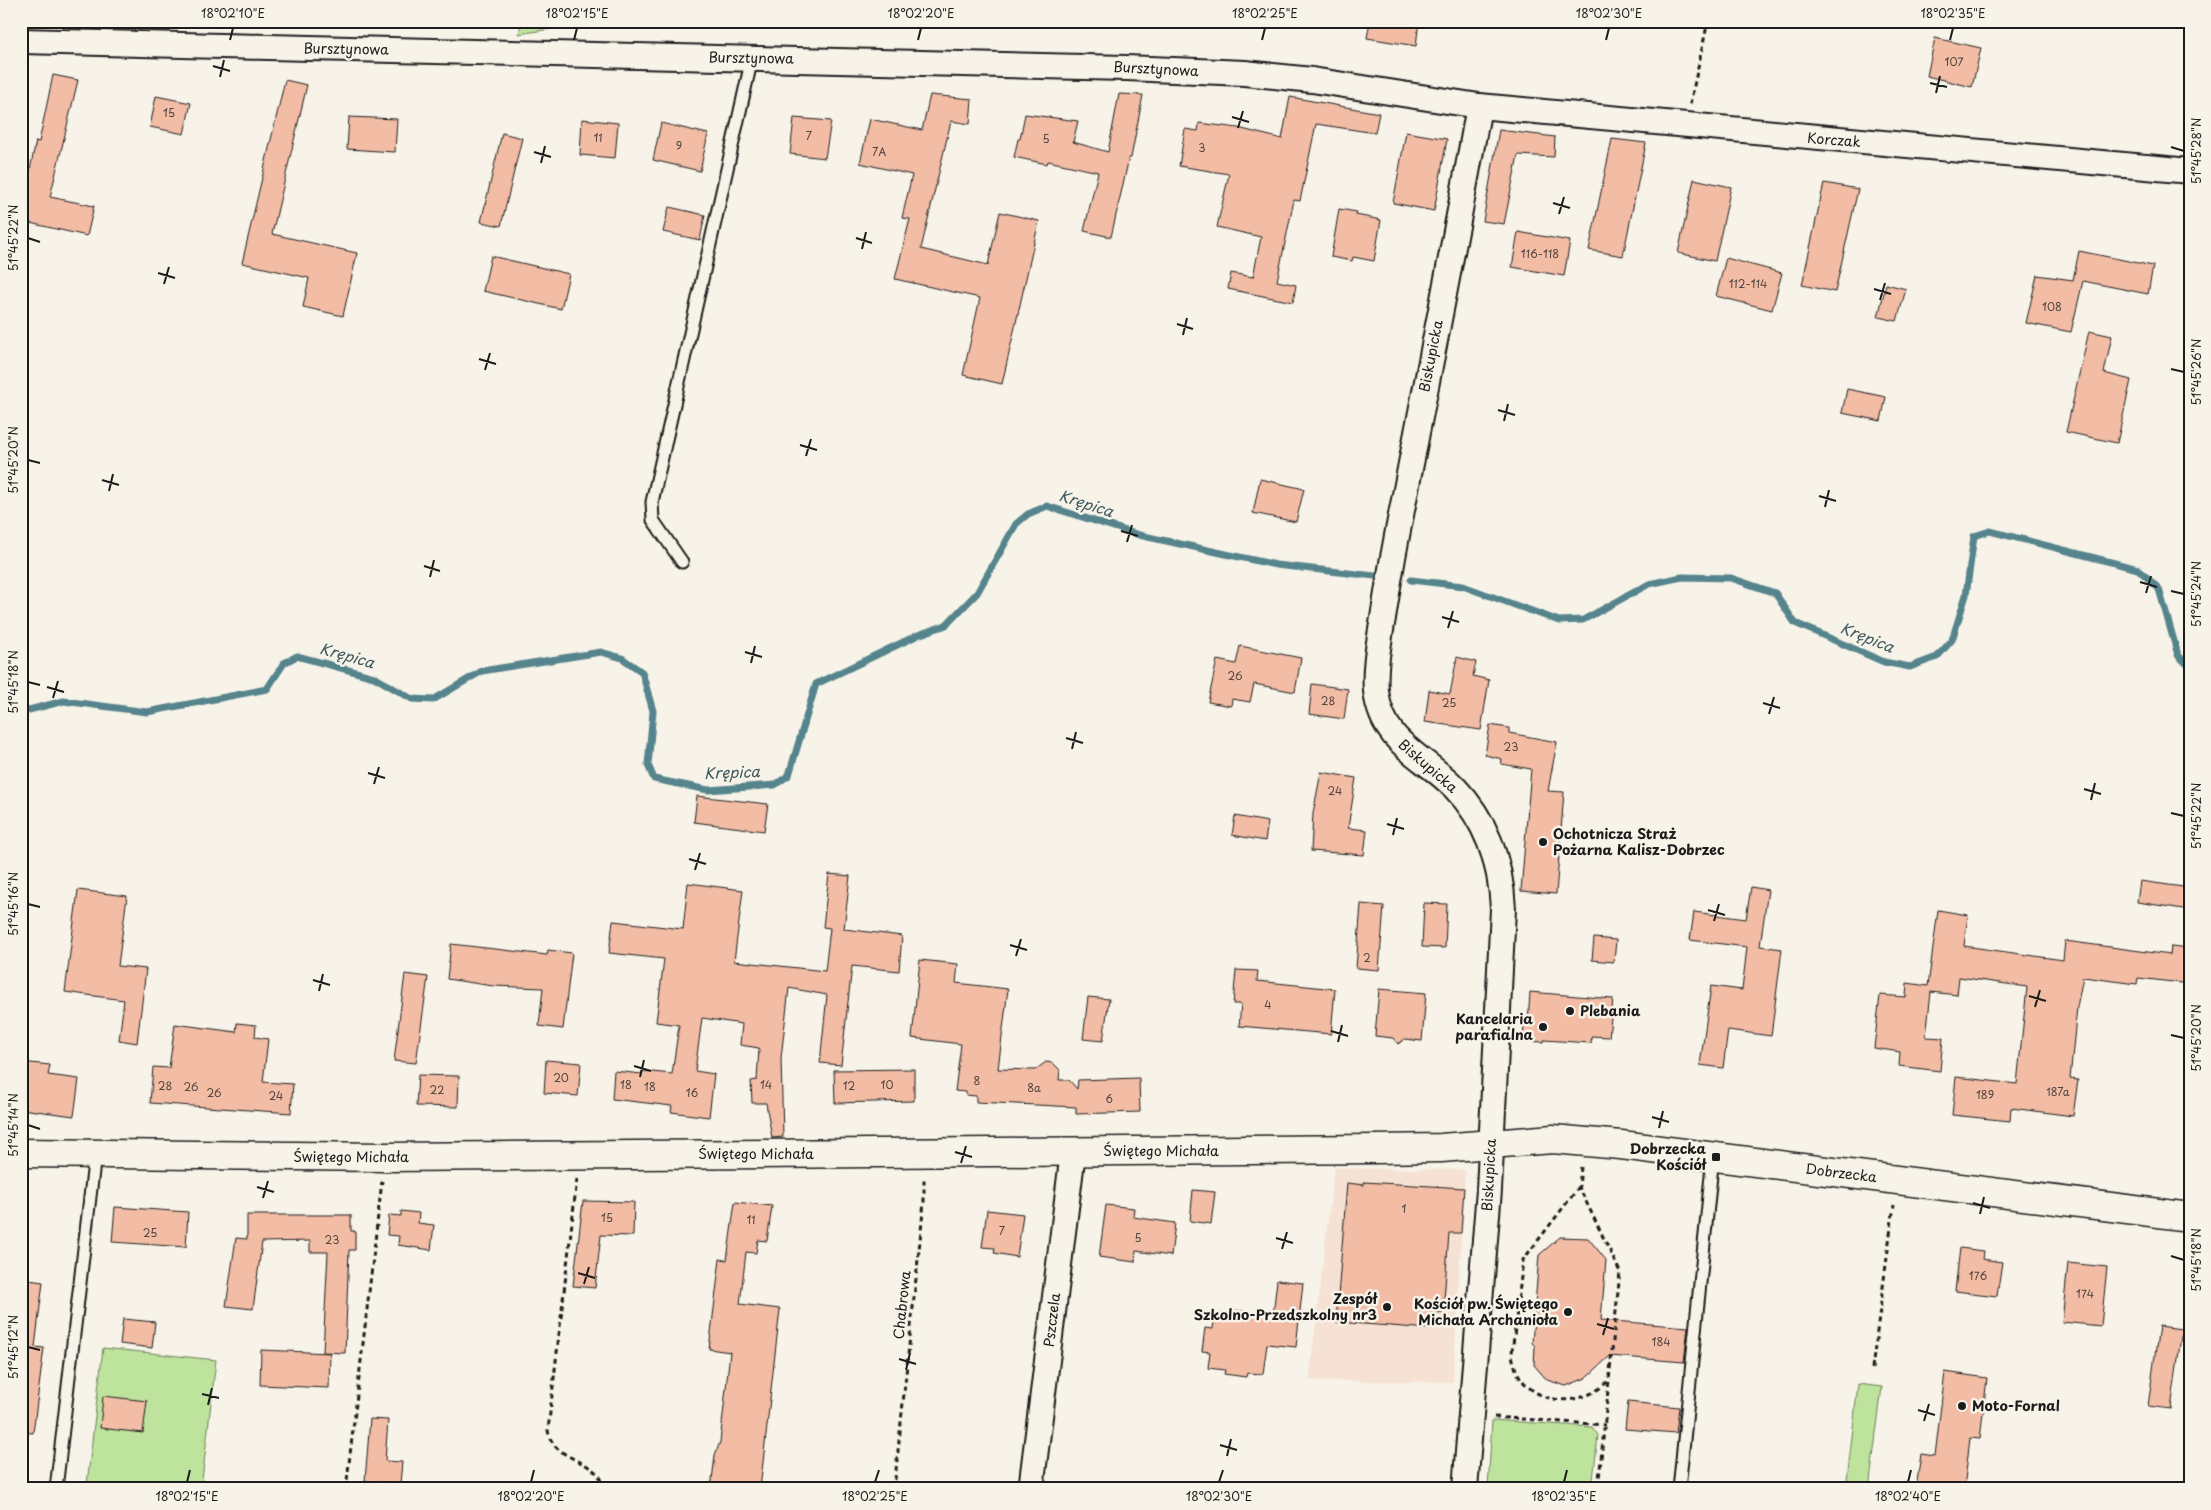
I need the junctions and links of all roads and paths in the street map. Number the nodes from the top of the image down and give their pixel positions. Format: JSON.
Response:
{"nodes":[{"id":1,"x":1708,"y":21,"type":"edge"},
{"id":2,"x":21,"y":41,"type":"edge"},
{"id":3,"x":752,"y":58,"type":"junction"},
{"id":4,"x":1479,"y":106,"type":"junction"},
{"id":5,"x":1685,"y":126,"type":"junction"},
{"id":6,"x":2190,"y":171,"type":"edge"},
{"id":7,"x":682,"y":562,"type":"dead end"},
{"id":8,"x":1582,"y":1141,"type":"junction"},
{"id":9,"x":1491,"y":1144,"type":"junction"},
{"id":10,"x":1073,"y":1152,"type":"junction"},
{"id":11,"x":21,"y":1153,"type":"edge"},
{"id":12,"x":921,"y":1153,"type":"junction"},
{"id":13,"x":95,"y":1154,"type":"junction"},
{"id":14,"x":580,"y":1156,"type":"junction"},
{"id":15,"x":1713,"y":1156,"type":"junction"},
{"id":16,"x":384,"y":1157,"type":"junction"},
{"id":17,"x":1898,"y":1180,"type":"junction"},
{"id":18,"x":1579,"y":1187,"type":"junction"},
{"id":19,"x":2190,"y":1217,"type":"edge"},
{"id":20,"x":1872,"y":1369,"type":"dead end"},
{"id":21,"x":1610,"y":1380,"type":"junction"},
{"id":22,"x":1471,"y":1415,"type":"junction"},
{"id":23,"x":1605,"y":1425,"type":"junction"},
{"id":24,"x":56,"y":1489,"type":"edge"},
{"id":25,"x":346,"y":1489,"type":"edge"},
{"id":26,"x":605,"y":1489,"type":"edge"},
{"id":27,"x":894,"y":1489,"type":"edge"},
{"id":28,"x":1031,"y":1489,"type":"edge"},
{"id":29,"x":1465,"y":1489,"type":"edge"},
{"id":30,"x":1598,"y":1489,"type":"edge"},
{"id":31,"x":1679,"y":1489,"type":"edge"}],
"edges":[{"from":1,"to":5,"type":"path"},
{"from":2,"to":3,"type":"street","name":"Bursztynowa"},
{"from":3,"to":4,"type":"street","name":"Bursztynowa"},
{"from":3,"to":7,"type":"lane"},
{"from":4,"to":5,"type":"street","name":"Korczak"},
{"from":4,"to":9,"type":"street","name":"Biskupicka"},
{"from":5,"to":6,"type":"street","name":"Korczak"},
{"from":8,"to":9,"type":"street","name":"Dobrzecka"},
{"from":8,"to":15,"type":"street","name":"Dobrzecka"},
{"from":8,"to":18,"type":"path"},
{"from":9,"to":10,"type":"street","name":"Świętego Michała"},
{"from":9,"to":22,"type":"street","name":"Biskupicka"},
{"from":10,"to":12,"type":"street","name":"Świętego Michała"},
{"from":10,"to":28,"type":"street","name":"Pszczela"},
{"from":11,"to":13,"type":"street","name":"Świętego Michała"},
{"from":12,"to":14,"type":"street","name":"Świętego Michała"},
{"from":12,"to":27,"type":"path","name":"Chabrowa"},
{"from":13,"to":16,"type":"street","name":"Świętego Michała"},
{"from":13,"to":24,"type":"lane"},
{"from":14,"to":16,"type":"street","name":"Świętego Michała"},
{"from":14,"to":26,"type":"path"},
{"from":15,"to":17,"type":"street","name":"Dobrzecka"},
{"from":15,"to":31,"type":"lane"},
{"from":16,"to":25,"type":"path"},
{"from":17,"to":19,"type":"street","name":"Dobrzecka"},
{"from":17,"to":20,"type":"path"},
{"from":18,"to":21,"type":"path"},
{"from":18,"to":21,"type":"path"},
{"from":21,"to":23,"type":"path"},
{"from":22,"to":23,"type":"path"},
{"from":22,"to":29,"type":"street","name":"Biskupicka"},
{"from":23,"to":30,"type":"path"}]}
